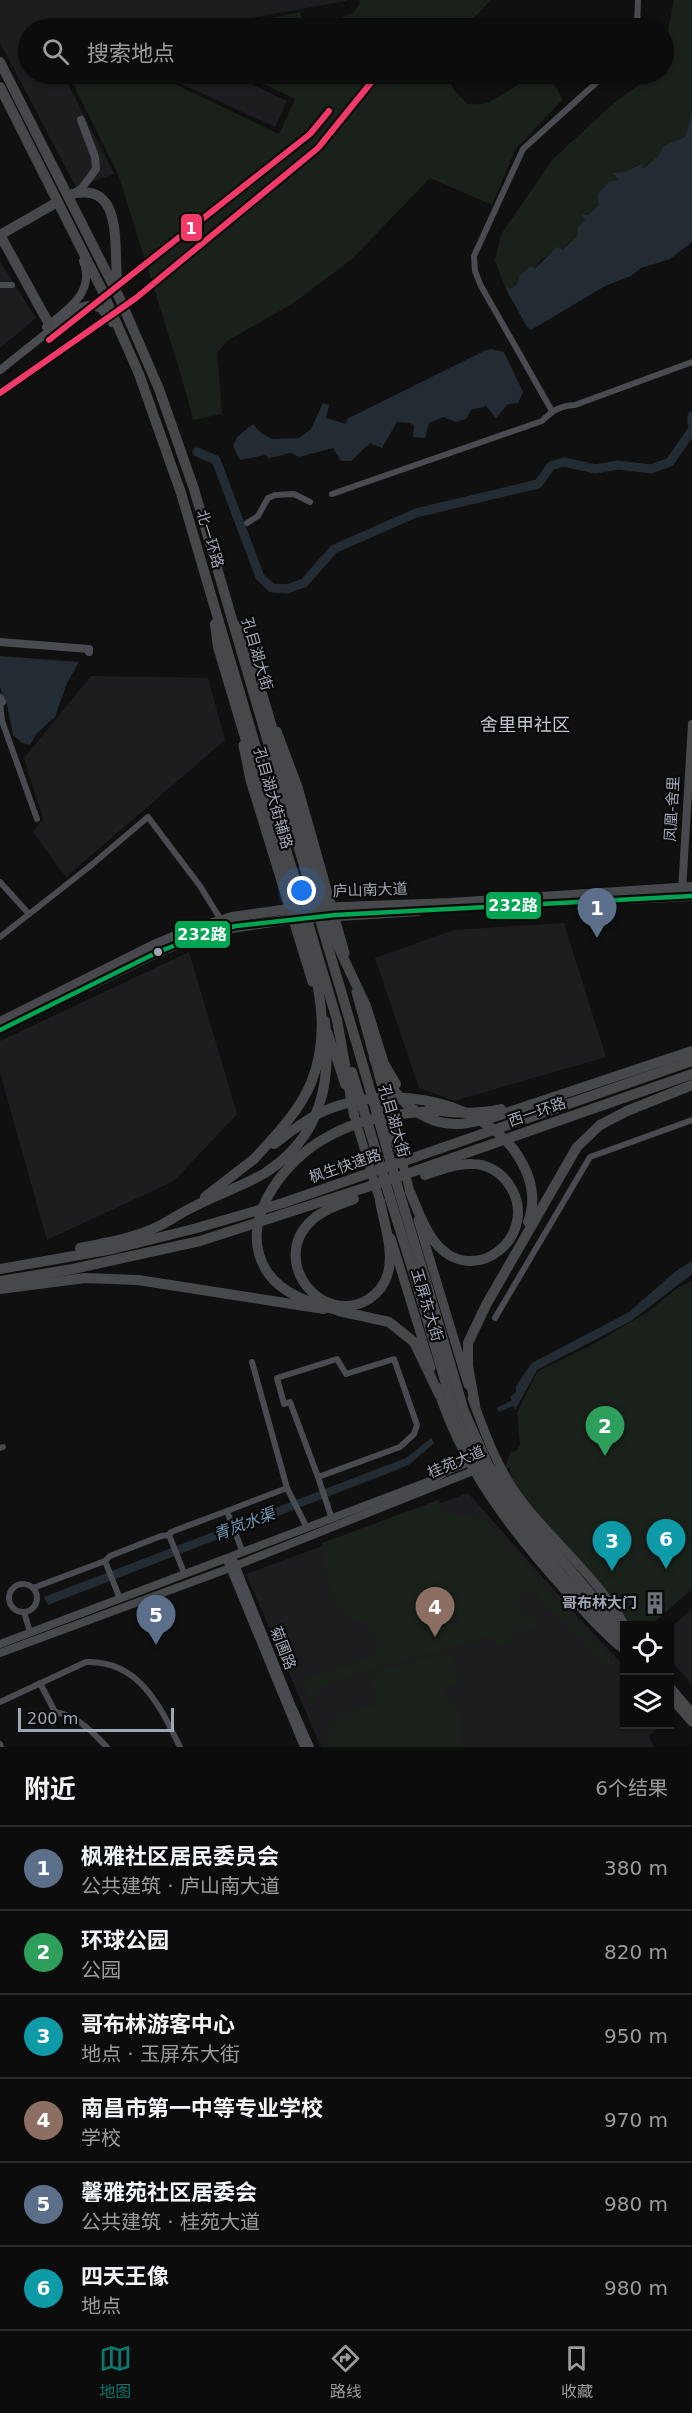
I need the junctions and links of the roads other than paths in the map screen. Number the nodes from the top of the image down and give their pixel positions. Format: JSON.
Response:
{"nodes":[{"id":1,"x":638,"y":0,"type":"edge"},
{"id":2,"x":639,"y":18,"type":"edge"},
{"id":3,"x":0,"y":62,"type":"edge"},
{"id":4,"x":595,"y":84,"type":"edge"},
{"id":5,"x":0,"y":87,"type":"edge"},
{"id":6,"x":81,"y":120,"type":"dead end"},
{"id":7,"x":72,"y":195,"type":"joint"},
{"id":8,"x":54,"y":204,"type":"dead end"},
{"id":9,"x":65,"y":215,"type":"junction"},
{"id":10,"x":0,"y":235,"type":"edge"},
{"id":11,"x":0,"y":285,"type":"edge"},
{"id":12,"x":12,"y":285,"type":"dead end"},
{"id":13,"x":120,"y":298,"type":"junction"},
{"id":14,"x":51,"y":326,"type":"junction"},
{"id":15,"x":692,"y":362,"type":"edge"},
{"id":16,"x":0,"y":364,"type":"edge"},
{"id":17,"x":0,"y":370,"type":"edge"},
{"id":18,"x":139,"y":374,"type":"junction"},
{"id":19,"x":552,"y":411,"type":"junction"},
{"id":20,"x":332,"y":494,"type":"dead end"},
{"id":21,"x":310,"y":502,"type":"dead end"},
{"id":22,"x":247,"y":523,"type":"dead end"},
{"id":23,"x":218,"y":573,"type":"junction"},
{"id":24,"x":210,"y":591,"type":"junction"},
{"id":25,"x":0,"y":644,"type":"edge"},
{"id":26,"x":230,"y":684,"type":"junction"},
{"id":27,"x":261,"y":686,"type":"junction"},
{"id":28,"x":0,"y":698,"type":"edge"},
{"id":29,"x":0,"y":706,"type":"edge"},
{"id":30,"x":692,"y":724,"type":"edge"},
{"id":31,"x":37,"y":819,"type":"dead end"},
{"id":32,"x":296,"y":824,"type":"junction"},
{"id":33,"x":277,"y":830,"type":"junction"},
{"id":34,"x":0,"y":882,"type":"edge"},
{"id":35,"x":687,"y":892,"type":"edge"},
{"id":36,"x":333,"y":911,"type":"junction"},
{"id":37,"x":29,"y":914,"type":"junction"},
{"id":38,"x":291,"y":914,"type":"junction"},
{"id":39,"x":220,"y":920,"type":"junction"},
{"id":40,"x":0,"y":938,"type":"edge"},
{"id":41,"x":337,"y":1020,"type":"joint"},
{"id":42,"x":325,"y":1021,"type":"junction"},
{"id":43,"x":0,"y":1022,"type":"edge"},
{"id":44,"x":0,"y":1030,"type":"edge"},
{"id":45,"x":692,"y":1051,"type":"edge"},
{"id":46,"x":374,"y":1058,"type":"junction"},
{"id":47,"x":692,"y":1061,"type":"edge"},
{"id":48,"x":692,"y":1074,"type":"edge"},
{"id":49,"x":692,"y":1085,"type":"edge"},
{"id":50,"x":373,"y":1100,"type":"junction"},
{"id":51,"x":358,"y":1112,"type":"junction"},
{"id":52,"x":436,"y":1117,"type":"junction"},
{"id":53,"x":692,"y":1120,"type":"edge"},
{"id":54,"x":399,"y":1149,"type":"junction"},
{"id":55,"x":254,"y":1159,"type":"junction"},
{"id":56,"x":392,"y":1179,"type":"junction"},
{"id":57,"x":395,"y":1196,"type":"junction"},
{"id":58,"x":194,"y":1206,"type":"junction"},
{"id":59,"x":518,"y":1250,"type":"junction"},
{"id":60,"x":0,"y":1263,"type":"edge"},
{"id":61,"x":0,"y":1269,"type":"edge"},
{"id":62,"x":420,"y":1280,"type":"junction"},
{"id":63,"x":0,"y":1281,"type":"edge"},
{"id":64,"x":0,"y":1289,"type":"edge"},
{"id":65,"x":340,"y":1311,"type":"junction"},
{"id":66,"x":495,"y":1318,"type":"dead end"},
{"id":67,"x":252,"y":1362,"type":"dead end"},
{"id":68,"x":439,"y":1394,"type":"junction"},
{"id":69,"x":475,"y":1405,"type":"junction"},
{"id":70,"x":496,"y":1461,"type":"junction"},
{"id":71,"x":468,"y":1462,"type":"junction"},
{"id":72,"x":473,"y":1472,"type":"junction"},
{"id":73,"x":318,"y":1477,"type":"junction"},
{"id":74,"x":289,"y":1491,"type":"junction"},
{"id":75,"x":228,"y":1514,"type":"junction"},
{"id":76,"x":332,"y":1519,"type":"junction"},
{"id":77,"x":307,"y":1528,"type":"junction"},
{"id":78,"x":170,"y":1538,"type":"junction"},
{"id":79,"x":243,"y":1553,"type":"junction"},
{"id":80,"x":105,"y":1563,"type":"junction"},
{"id":81,"x":231,"y":1563,"type":"junction"},
{"id":82,"x":184,"y":1575,"type":"junction"},
{"id":83,"x":33,"y":1588,"type":"junction"},
{"id":84,"x":120,"y":1599,"type":"junction"},
{"id":85,"x":24,"y":1612,"type":"junction"},
{"id":86,"x":621,"y":1621,"type":"edge"},
{"id":87,"x":620,"y":1629,"type":"edge"},
{"id":88,"x":30,"y":1632,"type":"junction"},
{"id":89,"x":620,"y":1641,"type":"edge"},
{"id":90,"x":0,"y":1644,"type":"edge"},
{"id":91,"x":620,"y":1647,"type":"edge"},
{"id":92,"x":0,"y":1653,"type":"edge"},
{"id":93,"x":40,"y":1683,"type":"junction"},
{"id":94,"x":674,"y":1693,"type":"edge"},
{"id":95,"x":0,"y":1702,"type":"edge"},
{"id":96,"x":674,"y":1702,"type":"edge"},
{"id":97,"x":692,"y":1713,"type":"edge"},
{"id":98,"x":692,"y":1722,"type":"edge"},
{"id":99,"x":107,"y":1747,"type":"edge"},
{"id":100,"x":180,"y":1747,"type":"edge"},
{"id":101,"x":304,"y":1747,"type":"edge"},
{"id":102,"x":310,"y":1747,"type":"edge"}],
"edges":[{"from":1,"to":2,"type":"street"},
{"from":3,"to":13,"type":"highway","name":"北一环路"},
{"from":4,"to":19,"type":"street"},
{"from":5,"to":9,"type":"highway","name":"北一环路"},
{"from":6,"to":7,"type":"street"},
{"from":7,"to":13,"type":"highway"},
{"from":8,"to":10,"type":"highway"},
{"from":9,"to":14,"type":"street"},
{"from":9,"to":18,"type":"highway","name":"北一环路"},
{"from":10,"to":14,"type":"highway"},
{"from":11,"to":12,"type":"street"},
{"from":13,"to":23,"type":"highway","name":"北一环路"},
{"from":14,"to":16,"type":"street"},
{"from":14,"to":17,"type":"street"},
{"from":14,"to":18,"type":"street"},
{"from":15,"to":19,"type":"street"},
{"from":18,"to":24,"type":"highway","name":"北一环路"},
{"from":19,"to":20,"type":"street"},
{"from":21,"to":22,"type":"street"},
{"from":23,"to":27,"type":"highway"},
{"from":23,"to":32,"type":"highway","name":"孔目湖大街"},
{"from":24,"to":26,"type":"highway"},
{"from":24,"to":33,"type":"highway","name":"北一环路"},
{"from":25,"to":25,"type":"street"},
{"from":26,"to":33,"type":"highway"},
{"from":26,"to":38,"type":"main road","name":"孔目湖大街辅路"},
{"from":27,"to":32,"type":"highway"},
{"from":27,"to":36,"type":"main road","name":"孔目湖大街辅路"},
{"from":28,"to":29,"type":"street"},
{"from":29,"to":31,"type":"street"},
{"from":30,"to":35,"type":"main road","name":"凤凰-舍里"},
{"from":32,"to":50,"type":"highway","name":"孔目湖大街","bridge":true},
{"from":32,"to":52,"type":"highway","bridge":true},
{"from":33,"to":41,"type":"highway","name":"北一环路","bridge":true},
{"from":33,"to":55,"type":"highway","bridge":true},
{"from":34,"to":37,"type":"street"},
{"from":35,"to":36,"type":"highway","name":"庐山南大道"},
{"from":36,"to":38,"type":"highway","name":"庐山南大道"},
{"from":36,"to":46,"type":"main road","name":"玉屏东大街"},
{"from":37,"to":39,"type":"street"},
{"from":37,"to":40,"type":"street"},
{"from":38,"to":39,"type":"highway","name":"庐山南大道"},
{"from":38,"to":42,"type":"main road"},
{"from":38,"to":44,"type":"highway","name":"庐山南大道"},
{"from":39,"to":43,"type":"highway","name":"庐山南大道"},
{"from":41,"to":51,"type":"highway","name":"孔目湖大街"},
{"from":42,"to":51,"type":"main road"},
{"from":42,"to":58,"type":"highway"},
{"from":45,"to":52,"type":"highway","bridge":true},
{"from":46,"to":52,"type":"highway"},
{"from":46,"to":54,"type":"main road","name":"玉屏东大街"},
{"from":47,"to":61,"type":"highway","name":"枫生快速路"},
{"from":48,"to":56,"type":"highway","name":"西一环路"},
{"from":49,"to":59,"type":"highway"},
{"from":50,"to":54,"type":"highway"},
{"from":50,"to":57,"type":"highway","name":"孔目湖大街","bridge":true},
{"from":51,"to":57,"type":"highway","name":"孔目湖大街","bridge":true},
{"from":52,"to":65,"type":"highway","bridge":true},
{"from":53,"to":66,"type":"street"},
{"from":54,"to":57,"type":"main road","name":"玉屏东大街","bridge":true},
{"from":55,"to":58,"type":"highway"},
{"from":55,"to":59,"type":"highway","bridge":true},
{"from":56,"to":57,"type":"highway"},
{"from":56,"to":57,"type":"highway"},
{"from":56,"to":63,"type":"highway","name":"枫生快速路"},
{"from":57,"to":62,"type":"highway","name":"孔目湖大街"},
{"from":57,"to":68,"type":"main road","name":"玉屏东大街"},
{"from":57,"to":69,"type":"main road","name":"玉屏东大街"},
{"from":58,"to":60,"type":"highway"},
{"from":59,"to":69,"type":"highway"},
{"from":62,"to":87,"type":"highway","name":"孔目湖大街","bridge":true},
{"from":62,"to":89,"type":"highway","name":"孔目湖大街","bridge":true},
{"from":64,"to":65,"type":"highway","bridge":true},
{"from":65,"to":68,"type":"highway"},
{"from":67,"to":74,"type":"street"},
{"from":68,"to":71,"type":"main road","name":"玉屏东大街"},
{"from":69,"to":70,"type":"main road","name":"玉屏东大街"},
{"from":70,"to":71,"type":"main road","name":"桂苑大道"},
{"from":70,"to":72,"type":"main road","name":"桂苑大道"},
{"from":70,"to":86,"type":"main road","name":"玉屏东大街"},
{"from":71,"to":72,"type":"main road","name":"玉屏东大街"},
{"from":71,"to":76,"type":"main road","name":"桂苑大道"},
{"from":72,"to":81,"type":"main road","name":"桂苑大道"},
{"from":72,"to":91,"type":"main road","name":"玉屏东大街"},
{"from":73,"to":73,"type":"street"},
{"from":73,"to":76,"type":"street"},
{"from":74,"to":75,"type":"street"},
{"from":74,"to":77,"type":"street"},
{"from":75,"to":78,"type":"street"},
{"from":75,"to":79,"type":"street"},
{"from":76,"to":77,"type":"main road","name":"桂苑大道"},
{"from":77,"to":79,"type":"main road","name":"桂苑大道"},
{"from":78,"to":80,"type":"street"},
{"from":78,"to":82,"type":"street"},
{"from":79,"to":81,"type":"main road","name":"桂苑大道"},
{"from":80,"to":83,"type":"street"},
{"from":80,"to":84,"type":"street"},
{"from":81,"to":82,"type":"main road","name":"桂苑大道"},
{"from":81,"to":92,"type":"main road","name":"桂苑大道"},
{"from":81,"to":101,"type":"street","name":"菊圃路"},
{"from":81,"to":102,"type":"street","name":"菊圃路"},
{"from":82,"to":84,"type":"main road","name":"桂苑大道"},
{"from":83,"to":85,"type":"street"},
{"from":83,"to":85,"type":"street"},
{"from":84,"to":88,"type":"main road","name":"桂苑大道"},
{"from":85,"to":88,"type":"street"},
{"from":88,"to":90,"type":"main road","name":"桂苑大道"},
{"from":93,"to":95,"type":"street"},
{"from":93,"to":99,"type":"street"},
{"from":93,"to":100,"type":"street"},
{"from":94,"to":97,"type":"main road"},
{"from":96,"to":98,"type":"main road"}]}
